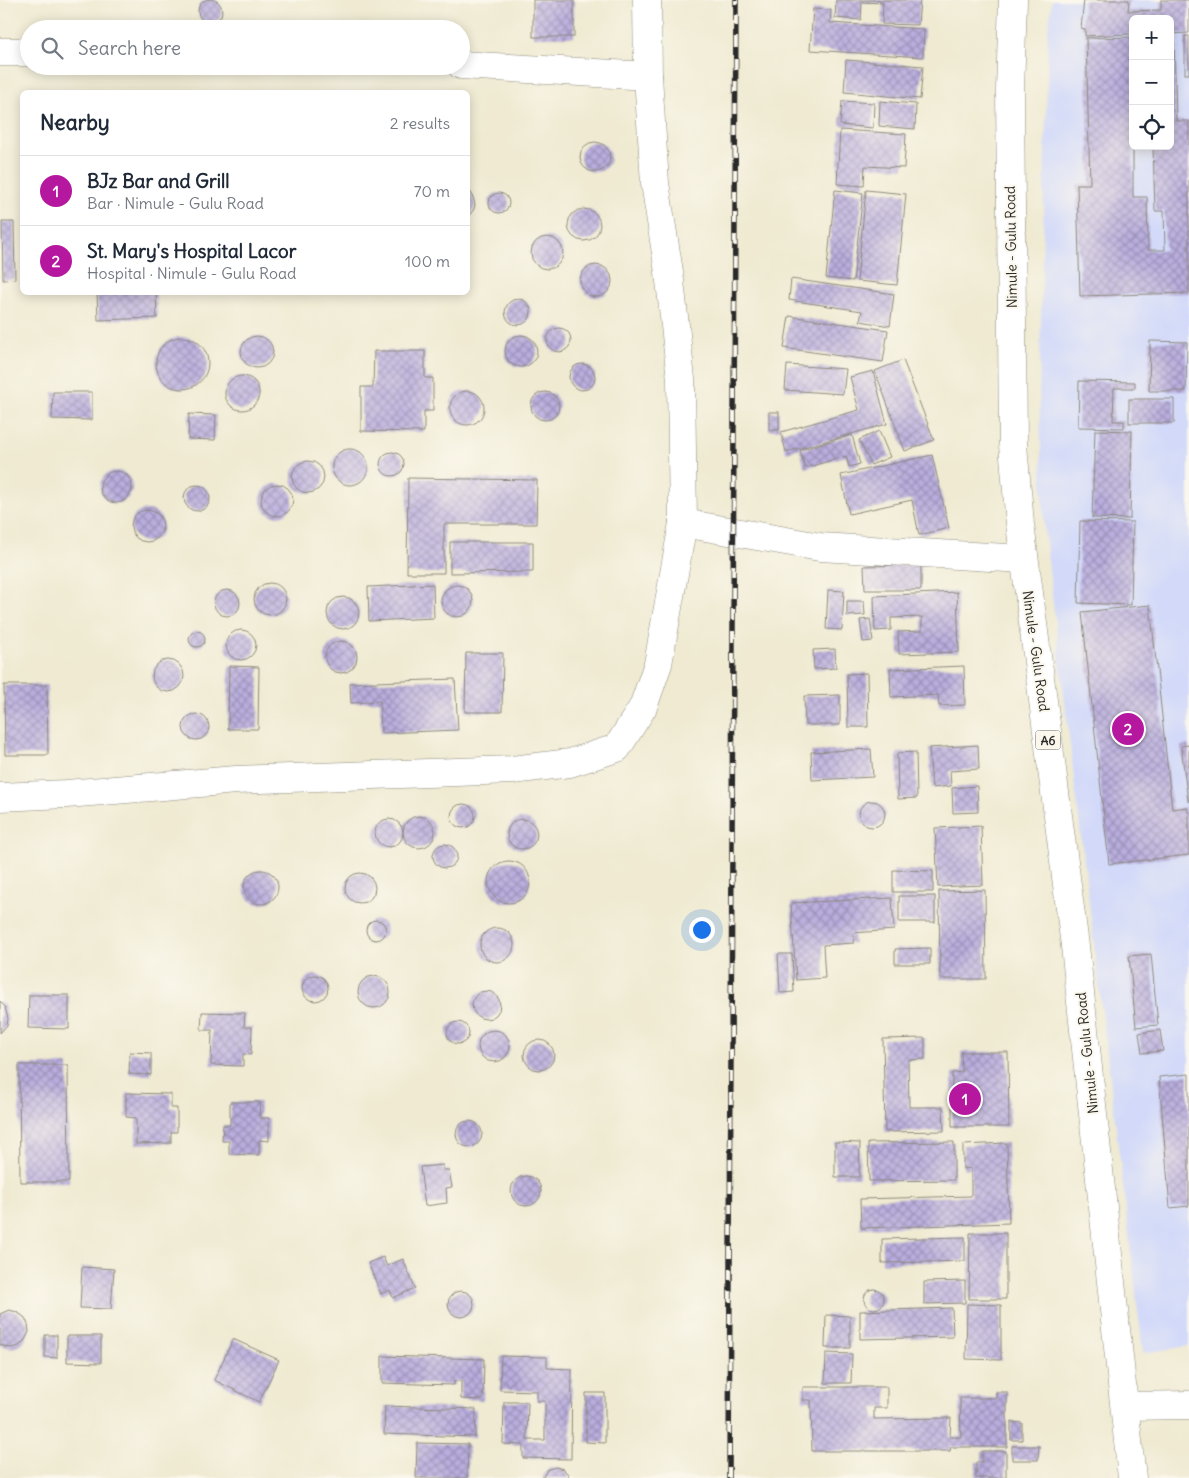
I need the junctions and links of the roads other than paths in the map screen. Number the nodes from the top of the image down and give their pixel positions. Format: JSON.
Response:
{"nodes":[{"id":1,"x":647,"y":0,"type":"edge"},
{"id":2,"x":1013,"y":0,"type":"edge"},
{"id":3,"x":0,"y":52,"type":"edge"},
{"id":4,"x":20,"y":52,"type":"edge"},
{"id":5,"x":470,"y":66,"type":"edge"},
{"id":6,"x":648,"y":76,"type":"junction"},
{"id":7,"x":683,"y":523,"type":"junction"},
{"id":8,"x":1024,"y":559,"type":"junction"},
{"id":9,"x":0,"y":797,"type":"edge"},
{"id":10,"x":1189,"y":1405,"type":"edge"},
{"id":11,"x":1125,"y":1406,"type":"junction"},
{"id":12,"x":1132,"y":1478,"type":"edge"}],
"edges":[{"from":1,"to":6,"type":"street"},
{"from":2,"to":8,"type":"street","name":"Nimule - Gulu Road","number":"A6"},
{"from":3,"to":4,"type":"street"},
{"from":5,"to":6,"type":"street"},
{"from":6,"to":7,"type":"street"},
{"from":7,"to":8,"type":"street"},
{"from":7,"to":9,"type":"street"},
{"from":8,"to":11,"type":"street","name":"Nimule - Gulu Road","number":"A6"},
{"from":10,"to":11,"type":"street"},
{"from":11,"to":12,"type":"street","name":"Nimule - Gulu Road","number":"A6"}]}
